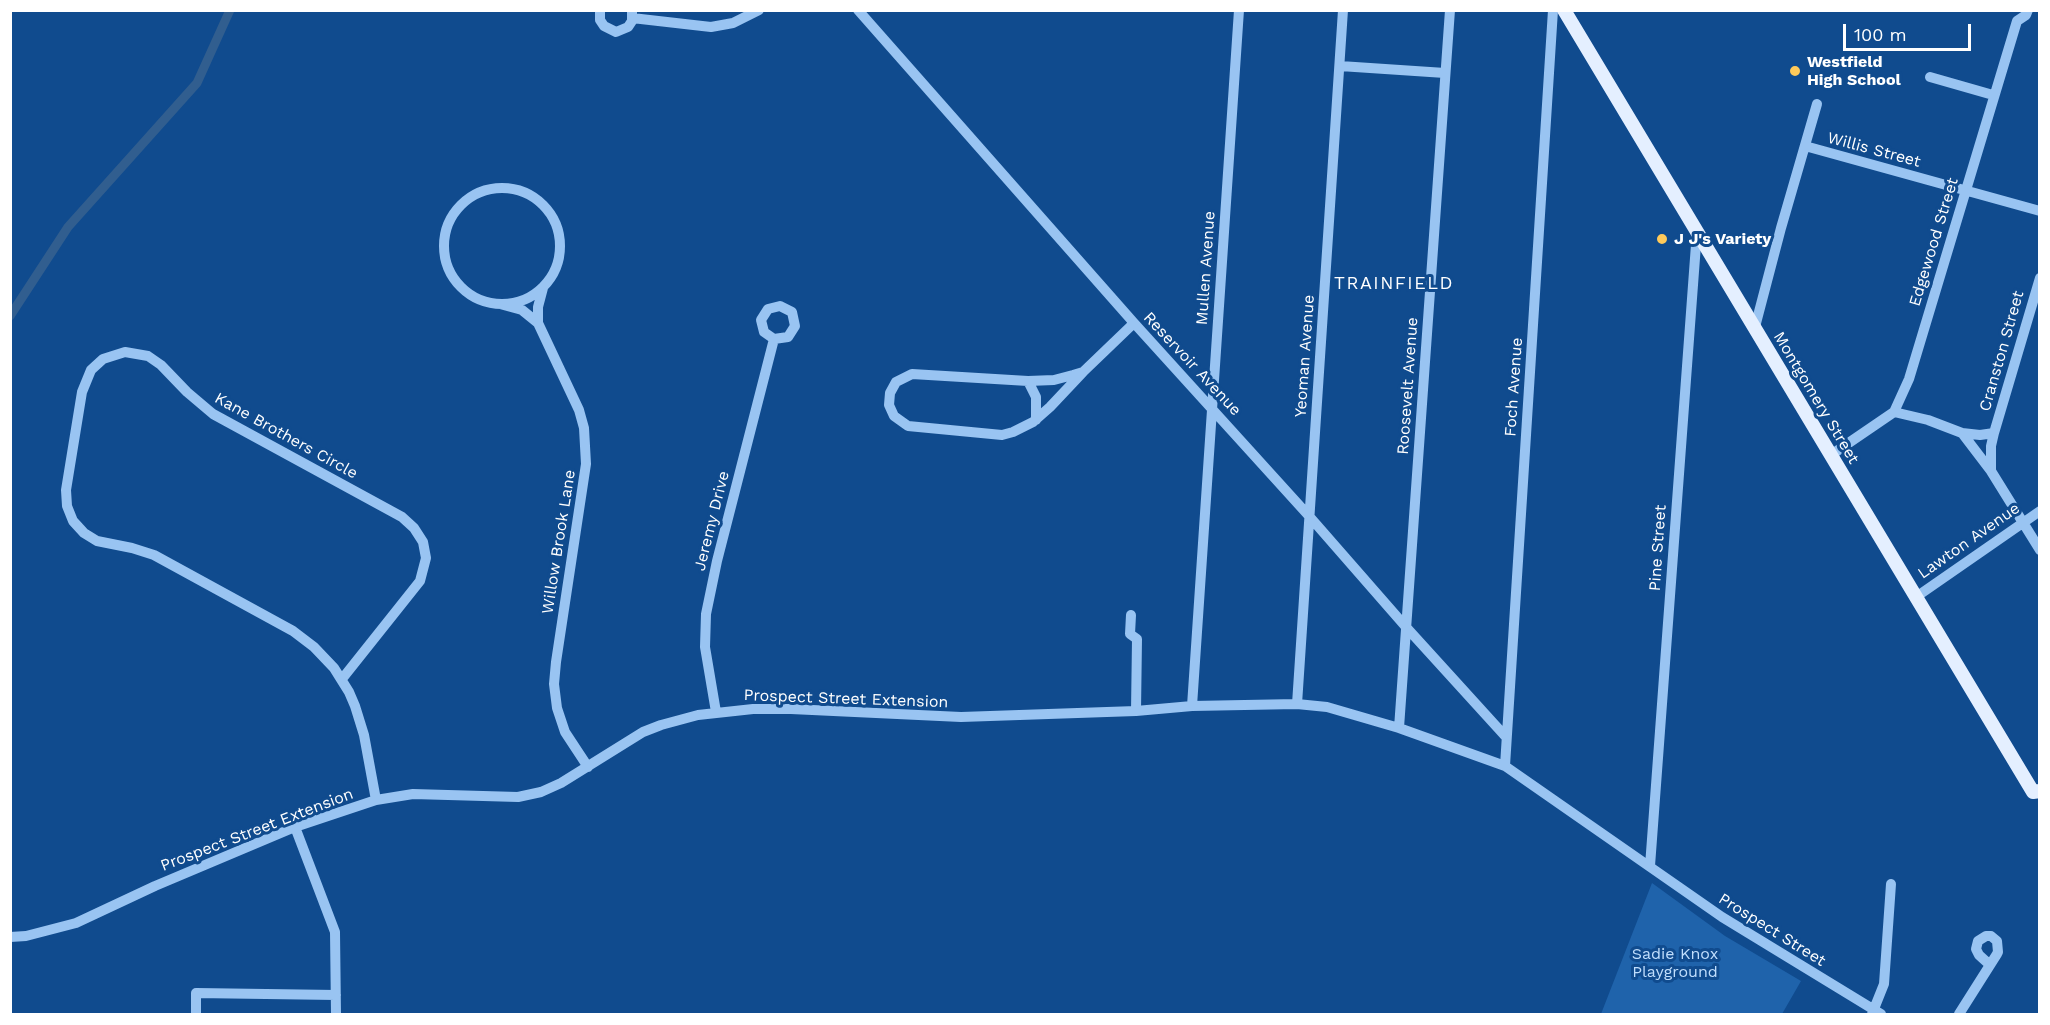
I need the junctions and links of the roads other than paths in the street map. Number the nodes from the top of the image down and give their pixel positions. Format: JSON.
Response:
{"nodes":[{"id":1,"x":600,"y":10,"type":"edge"},
{"id":2,"x":759,"y":10,"type":"edge"},
{"id":3,"x":858,"y":10,"type":"edge"},
{"id":4,"x":1239,"y":10,"type":"edge"},
{"id":5,"x":1343,"y":10,"type":"edge"},
{"id":6,"x":1450,"y":10,"type":"edge"},
{"id":7,"x":1553,"y":10,"type":"edge"},
{"id":8,"x":1564,"y":10,"type":"edge"},
{"id":9,"x":2028,"y":10,"type":"edge"},
{"id":10,"x":632,"y":14,"type":"edge"},
{"id":11,"x":1340,"y":66,"type":"junction"},
{"id":12,"x":1445,"y":73,"type":"junction"},
{"id":13,"x":1930,"y":77,"type":"dead end"},
{"id":14,"x":1993,"y":95,"type":"junction"},
{"id":15,"x":1817,"y":104,"type":"dead end"},
{"id":16,"x":1805,"y":147,"type":"junction"},
{"id":17,"x":1964,"y":190,"type":"junction"},
{"id":18,"x":2040,"y":211,"type":"edge"},
{"id":19,"x":1697,"y":231,"type":"junction"},
{"id":20,"x":2040,"y":278,"type":"edge"},
{"id":21,"x":543,"y":286,"type":"junction"},
{"id":22,"x":501,"y":304,"type":"junction"},
{"id":23,"x":538,"y":323,"type":"junction"},
{"id":24,"x":1134,"y":324,"type":"junction"},
{"id":25,"x":1755,"y":327,"type":"junction"},
{"id":26,"x":774,"y":339,"type":"dead end"},
{"id":27,"x":1083,"y":372,"type":"junction"},
{"id":28,"x":1028,"y":381,"type":"junction"},
{"id":29,"x":1212,"y":407,"type":"junction"},
{"id":30,"x":1894,"y":412,"type":"junction"},
{"id":31,"x":1036,"y":420,"type":"junction"},
{"id":32,"x":1994,"y":433,"type":"junction"},
{"id":33,"x":1962,"y":434,"type":"junction"},
{"id":34,"x":1831,"y":455,"type":"junction"},
{"id":35,"x":1991,"y":471,"type":"junction"},
{"id":36,"x":2040,"y":511,"type":"edge"},
{"id":37,"x":1310,"y":516,"type":"junction"},
{"id":38,"x":2023,"y":522,"type":"junction"},
{"id":39,"x":2040,"y":550,"type":"edge"},
{"id":40,"x":1916,"y":597,"type":"junction"},
{"id":41,"x":1131,"y":615,"type":"dead end"},
{"id":42,"x":1406,"y":627,"type":"junction"},
{"id":43,"x":342,"y":680,"type":"junction"},
{"id":44,"x":1297,"y":704,"type":"junction"},
{"id":45,"x":1192,"y":706,"type":"junction"},
{"id":46,"x":1136,"y":711,"type":"junction"},
{"id":47,"x":716,"y":712,"type":"junction"},
{"id":48,"x":1399,"y":729,"type":"junction"},
{"id":49,"x":1506,"y":737,"type":"junction"},
{"id":50,"x":1504,"y":766,"type":"junction"},
{"id":51,"x":588,"y":767,"type":"junction"},
{"id":52,"x":2037,"y":796,"type":"edge"},
{"id":53,"x":376,"y":800,"type":"junction"},
{"id":54,"x":295,"y":827,"type":"junction"},
{"id":55,"x":1650,"y":866,"type":"junction"},
{"id":56,"x":1891,"y":884,"type":"dead end"},
{"id":57,"x":10,"y":937,"type":"edge"},
{"id":58,"x":1990,"y":964,"type":"dead end"},
{"id":59,"x":336,"y":995,"type":"junction"},
{"id":60,"x":1876,"y":1013,"type":"edge"},
{"id":61,"x":196,"y":1014,"type":"edge"},
{"id":62,"x":336,"y":1014,"type":"edge"},
{"id":63,"x":1959,"y":1014,"type":"edge"}],
"edges":[{"from":1,"to":10,"type":"street"},
{"from":2,"to":10,"type":"street"},
{"from":3,"to":24,"type":"street","name":"Reservoir Avenue"},
{"from":4,"to":29,"type":"street","name":"Mullen Avenue"},
{"from":5,"to":11,"type":"street","name":"Yeoman Avenue"},
{"from":6,"to":12,"type":"street","name":"Roosevelt Avenue"},
{"from":7,"to":49,"type":"street","name":"Foch Avenue"},
{"from":8,"to":19,"type":"main road","name":"Montgomery Street"},
{"from":9,"to":14,"type":"street","name":"Edgewood Street"},
{"from":11,"to":12,"type":"street"},
{"from":11,"to":37,"type":"street","name":"Yeoman Avenue"},
{"from":12,"to":42,"type":"street","name":"Roosevelt Avenue"},
{"from":13,"to":14,"type":"street"},
{"from":14,"to":17,"type":"street","name":"Edgewood Street"},
{"from":15,"to":16,"type":"street"},
{"from":16,"to":17,"type":"street","name":"Willis Street"},
{"from":16,"to":25,"type":"street"},
{"from":17,"to":18,"type":"street","name":"Willis Street"},
{"from":17,"to":30,"type":"street","name":"Edgewood Street"},
{"from":19,"to":25,"type":"main road","name":"Montgomery Street"},
{"from":19,"to":55,"type":"street","name":"Pine Street"},
{"from":20,"to":32,"type":"street","name":"Cranston Street"},
{"from":21,"to":22,"type":"street"},
{"from":21,"to":22,"type":"street"},
{"from":21,"to":23,"type":"street"},
{"from":22,"to":23,"type":"street"},
{"from":23,"to":51,"type":"street","name":"Willow Brook Lane"},
{"from":24,"to":27,"type":"street"},
{"from":24,"to":29,"type":"street","name":"Reservoir Avenue"},
{"from":25,"to":34,"type":"main road","name":"Montgomery Street"},
{"from":26,"to":47,"type":"street","name":"Jeremy Drive"},
{"from":27,"to":28,"type":"street"},
{"from":27,"to":31,"type":"street"},
{"from":28,"to":31,"type":"street"},
{"from":28,"to":31,"type":"street"},
{"from":29,"to":37,"type":"street","name":"Reservoir Avenue"},
{"from":29,"to":45,"type":"street","name":"Mullen Avenue"},
{"from":30,"to":33,"type":"street"},
{"from":30,"to":34,"type":"street"},
{"from":32,"to":33,"type":"street","name":"Cranston Street"},
{"from":32,"to":35,"type":"street","name":"Cranston Street"},
{"from":33,"to":35,"type":"street"},
{"from":34,"to":40,"type":"main road","name":"Montgomery Street"},
{"from":35,"to":38,"type":"street"},
{"from":36,"to":38,"type":"street","name":"Lawton Avenue"},
{"from":37,"to":42,"type":"street","name":"Reservoir Avenue"},
{"from":37,"to":44,"type":"street","name":"Yeoman Avenue"},
{"from":38,"to":39,"type":"street"},
{"from":38,"to":40,"type":"street","name":"Lawton Avenue"},
{"from":40,"to":52,"type":"main road","name":"Montgomery Street"},
{"from":41,"to":46,"type":"street"},
{"from":42,"to":48,"type":"street","name":"Roosevelt Avenue"},
{"from":42,"to":49,"type":"street","name":"Reservoir Avenue"},
{"from":43,"to":43,"type":"street","name":"Kane Brothers Circle"},
{"from":43,"to":53,"type":"street","name":"Kane Brothers Circle"},
{"from":44,"to":45,"type":"street","name":"Prospect Street Extension"},
{"from":44,"to":48,"type":"street","name":"Prospect Street Extension"},
{"from":45,"to":46,"type":"street","name":"Prospect Street Extension"},
{"from":46,"to":47,"type":"street","name":"Prospect Street Extension"},
{"from":47,"to":51,"type":"street","name":"Prospect Street Extension"},
{"from":48,"to":50,"type":"street","name":"Prospect Street Extension"},
{"from":49,"to":50,"type":"street","name":"Foch Avenue"},
{"from":50,"to":55,"type":"street","name":"Prospect Street Extension"},
{"from":51,"to":53,"type":"street","name":"Prospect Street Extension"},
{"from":53,"to":54,"type":"street","name":"Prospect Street Extension"},
{"from":54,"to":57,"type":"street","name":"Prospect Street Extension"},
{"from":54,"to":59,"type":"street"},
{"from":55,"to":60,"type":"street","name":"Prospect Street"},
{"from":56,"to":60,"type":"street"},
{"from":58,"to":63,"type":"street"},
{"from":59,"to":61,"type":"street"},
{"from":59,"to":62,"type":"street"}]}
